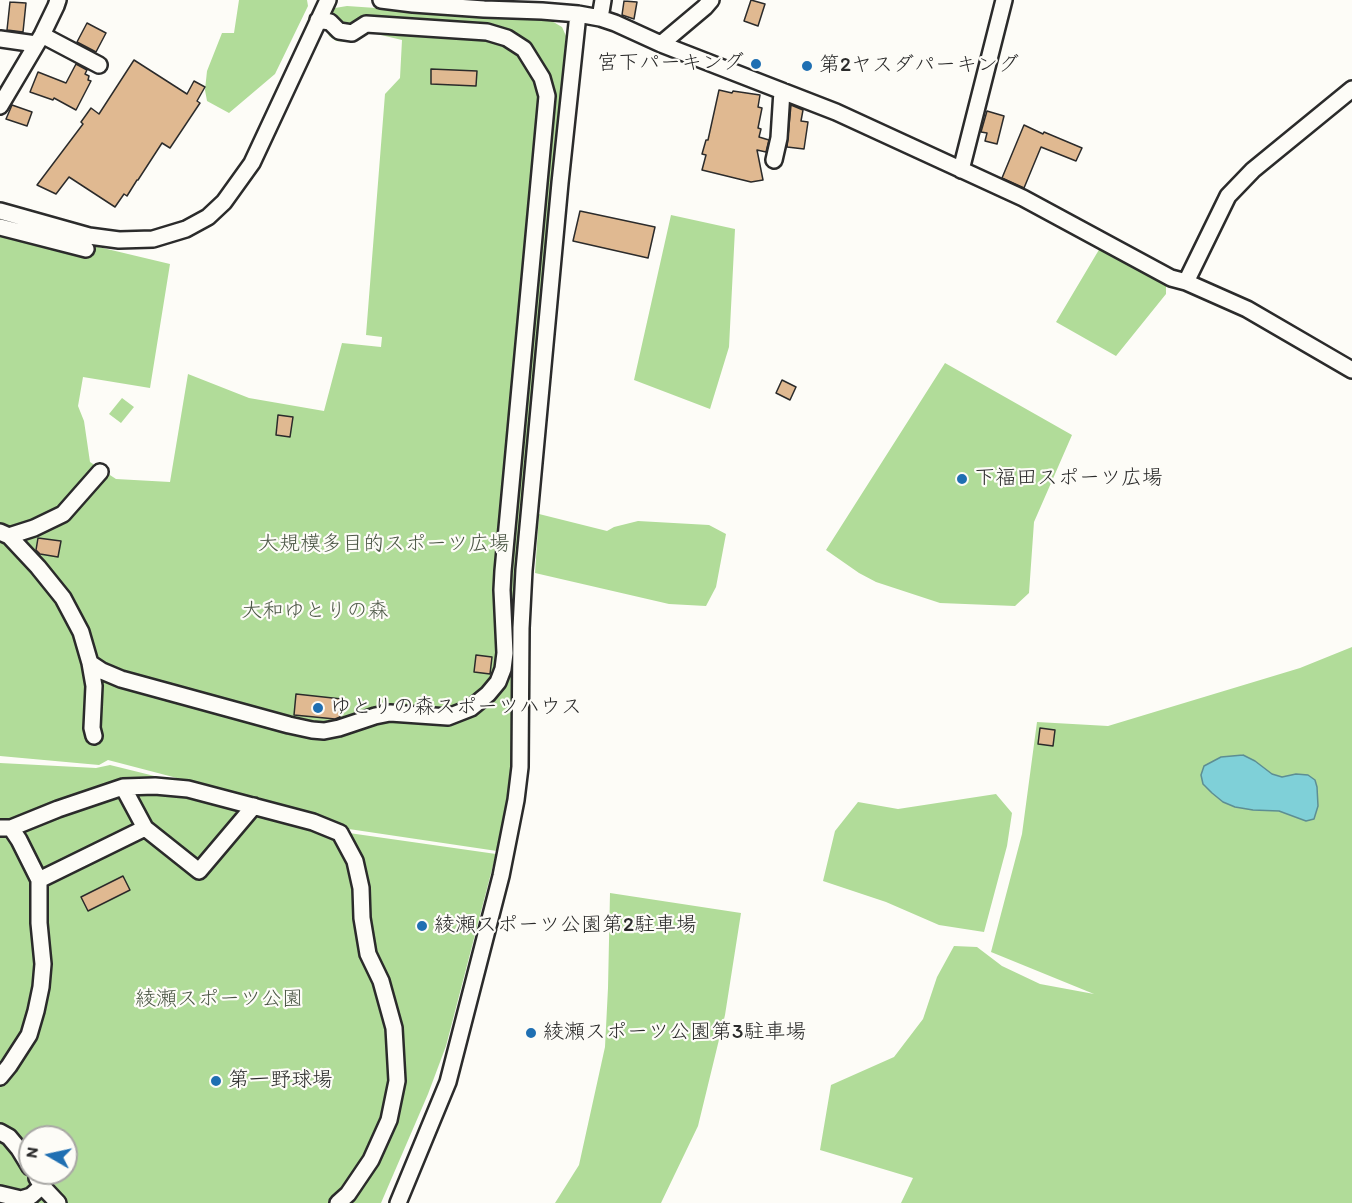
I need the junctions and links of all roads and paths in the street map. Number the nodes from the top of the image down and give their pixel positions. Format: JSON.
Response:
{"nodes":[{"id":1,"x":58,"y":0,"type":"edge"},
{"id":2,"x":327,"y":0,"type":"edge"},
{"id":3,"x":381,"y":0,"type":"edge"},
{"id":4,"x":603,"y":0,"type":"edge"},
{"id":5,"x":711,"y":0,"type":"edge"},
{"id":6,"x":1004,"y":0,"type":"edge"},
{"id":7,"x":484,"y":5,"type":"edge"},
{"id":8,"x":542,"y":5,"type":"edge"},
{"id":9,"x":578,"y":14,"type":"junction"},
{"id":10,"x":600,"y":18,"type":"junction"},
{"id":11,"x":318,"y":20,"type":"junction"},
{"id":12,"x":0,"y":39,"type":"edge"},
{"id":13,"x":39,"y":39,"type":"junction"},
{"id":14,"x":661,"y":44,"type":"junction"},
{"id":15,"x":99,"y":65,"type":"dead end"},
{"id":16,"x":1352,"y":89,"type":"edge"},
{"id":17,"x":782,"y":91,"type":"junction"},
{"id":18,"x":0,"y":106,"type":"edge"},
{"id":19,"x":774,"y":160,"type":"dead end"},
{"id":20,"x":961,"y":170,"type":"junction"},
{"id":21,"x":0,"y":211,"type":"edge"},
{"id":22,"x":0,"y":227,"type":"edge"},
{"id":23,"x":86,"y":249,"type":"dead end"},
{"id":24,"x":1186,"y":282,"type":"junction"},
{"id":25,"x":1352,"y":370,"type":"edge"},
{"id":26,"x":100,"y":472,"type":"dead end"},
{"id":27,"x":4,"y":534,"type":"edge"},
{"id":28,"x":90,"y":663,"type":"junction"},
{"id":29,"x":94,"y":736,"type":"dead end"},
{"id":30,"x":123,"y":787,"type":"junction"},
{"id":31,"x":254,"y":806,"type":"junction"},
{"id":32,"x":5,"y":828,"type":"edge"},
{"id":33,"x":146,"y":828,"type":"junction"},
{"id":34,"x":39,"y":880,"type":"junction"},
{"id":35,"x":0,"y":1077,"type":"edge"},
{"id":36,"x":0,"y":1132,"type":"edge"},
{"id":37,"x":18,"y":1148,"type":"edge"},
{"id":38,"x":36,"y":1185,"type":"edge"},
{"id":39,"x":43,"y":1185,"type":"edge"},
{"id":40,"x":0,"y":1194,"type":"edge"},
{"id":41,"x":58,"y":1203,"type":"edge"},
{"id":42,"x":338,"y":1203,"type":"edge"},
{"id":43,"x":398,"y":1203,"type":"edge"}],
"edges":[{"from":1,"to":13,"type":"street"},
{"from":2,"to":11,"type":"street"},
{"from":3,"to":7,"type":"street"},
{"from":4,"to":10,"type":"street"},
{"from":5,"to":14,"type":"street"},
{"from":6,"to":20,"type":"street"},
{"from":7,"to":8,"type":"street"},
{"from":8,"to":9,"type":"street"},
{"from":9,"to":10,"type":"street"},
{"from":9,"to":43,"type":"street"},
{"from":10,"to":14,"type":"street"},
{"from":11,"to":21,"type":"street"},
{"from":11,"to":28,"type":"street"},
{"from":12,"to":13,"type":"street"},
{"from":13,"to":15,"type":"street"},
{"from":13,"to":18,"type":"street"},
{"from":14,"to":17,"type":"street"},
{"from":16,"to":24,"type":"street"},
{"from":17,"to":19,"type":"street"},
{"from":17,"to":20,"type":"street"},
{"from":20,"to":24,"type":"street"},
{"from":22,"to":23,"type":"street"},
{"from":24,"to":25,"type":"street"},
{"from":26,"to":27,"type":"street"},
{"from":27,"to":28,"type":"street"},
{"from":28,"to":29,"type":"street"},
{"from":30,"to":31,"type":"street"},
{"from":30,"to":32,"type":"street"},
{"from":30,"to":33,"type":"street"},
{"from":31,"to":33,"type":"street"},
{"from":31,"to":42,"type":"street"},
{"from":32,"to":34,"type":"street"},
{"from":33,"to":34,"type":"street"},
{"from":34,"to":35,"type":"street"},
{"from":36,"to":37,"type":"street"},
{"from":38,"to":40,"type":"street"},
{"from":39,"to":41,"type":"street"}]}
